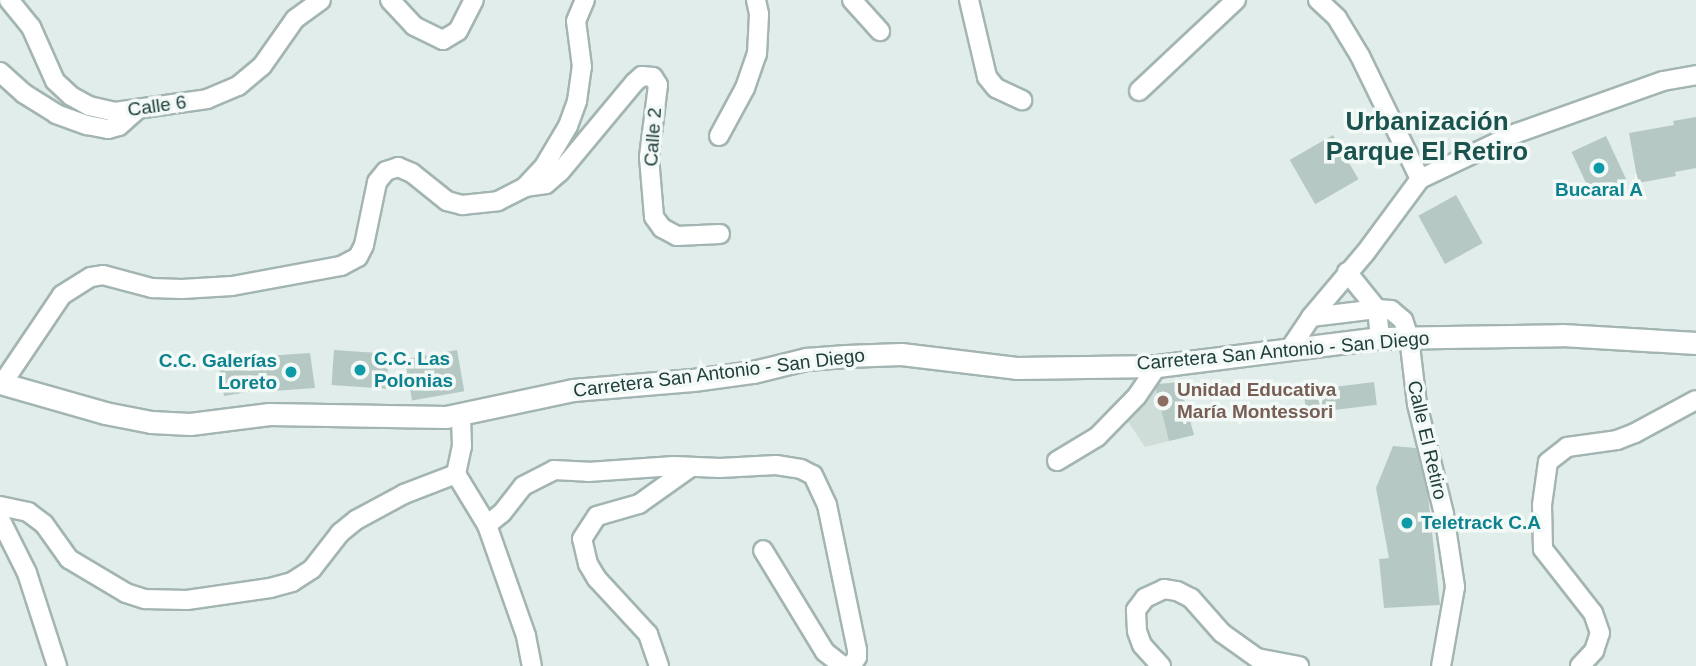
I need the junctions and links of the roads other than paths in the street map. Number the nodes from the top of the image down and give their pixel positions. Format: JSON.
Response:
{"nodes":[{"id":1,"x":9,"y":0,"type":"edge"},
{"id":2,"x":321,"y":0,"type":"edge"},
{"id":3,"x":390,"y":0,"type":"edge"},
{"id":4,"x":474,"y":0,"type":"edge"},
{"id":5,"x":585,"y":0,"type":"edge"},
{"id":6,"x":756,"y":0,"type":"edge"},
{"id":7,"x":852,"y":0,"type":"edge"},
{"id":8,"x":969,"y":0,"type":"edge"},
{"id":9,"x":1236,"y":0,"type":"edge"},
{"id":10,"x":1318,"y":0,"type":"edge"},
{"id":11,"x":880,"y":31,"type":"dead end"},
{"id":12,"x":0,"y":72,"type":"edge"},
{"id":13,"x":1696,"y":75,"type":"edge"},
{"id":14,"x":1139,"y":91,"type":"dead end"},
{"id":15,"x":1022,"y":100,"type":"dead end"},
{"id":16,"x":137,"y":110,"type":"junction"},
{"id":17,"x":719,"y":136,"type":"dead end"},
{"id":18,"x":1420,"y":179,"type":"junction"},
{"id":19,"x":526,"y":187,"type":"junction"},
{"id":20,"x":720,"y":233,"type":"dead end"},
{"id":21,"x":1348,"y":272,"type":"junction"},
{"id":22,"x":1377,"y":309,"type":"junction"},
{"id":23,"x":1311,"y":317,"type":"junction"},
{"id":24,"x":1409,"y":337,"type":"junction"},
{"id":25,"x":1380,"y":338,"type":"junction"},
{"id":26,"x":1696,"y":343,"type":"edge"},
{"id":27,"x":1289,"y":349,"type":"junction"},
{"id":28,"x":1157,"y":366,"type":"junction"},
{"id":29,"x":1,"y":383,"type":"edge"},
{"id":30,"x":1696,"y":400,"type":"edge"},
{"id":31,"x":461,"y":415,"type":"junction"},
{"id":32,"x":1057,"y":461,"type":"dead end"},
{"id":33,"x":691,"y":467,"type":"junction"},
{"id":34,"x":456,"y":474,"type":"junction"},
{"id":35,"x":0,"y":506,"type":"edge"},
{"id":36,"x":0,"y":519,"type":"edge"},
{"id":37,"x":487,"y":525,"type":"junction"},
{"id":38,"x":763,"y":550,"type":"dead end"},
{"id":39,"x":57,"y":666,"type":"edge"},
{"id":40,"x":532,"y":666,"type":"edge"},
{"id":41,"x":659,"y":666,"type":"edge"},
{"id":42,"x":1161,"y":666,"type":"edge"},
{"id":43,"x":1299,"y":666,"type":"edge"},
{"id":44,"x":1441,"y":666,"type":"edge"},
{"id":45,"x":1580,"y":666,"type":"edge"}],
"edges":[{"from":1,"to":16,"type":"street","name":"Calle 6"},
{"from":2,"to":16,"type":"street","name":"Calle 6"},
{"from":3,"to":4,"type":"street"},
{"from":5,"to":19,"type":"street"},
{"from":6,"to":17,"type":"street"},
{"from":7,"to":11,"type":"street"},
{"from":8,"to":15,"type":"street"},
{"from":9,"to":14,"type":"street"},
{"from":10,"to":18,"type":"street"},
{"from":12,"to":16,"type":"street"},
{"from":13,"to":18,"type":"street"},
{"from":18,"to":21,"type":"street"},
{"from":19,"to":20,"type":"street","name":"Calle 2"},
{"from":19,"to":29,"type":"street"},
{"from":21,"to":22,"type":"street"},
{"from":21,"to":23,"type":"street"},
{"from":22,"to":23,"type":"street"},
{"from":22,"to":24,"type":"street"},
{"from":22,"to":25,"type":"street"},
{"from":23,"to":27,"type":"street"},
{"from":24,"to":25,"type":"street","name":"Carretera San Antonio - San Diego"},
{"from":24,"to":26,"type":"street","name":"Carretera San Antonio - San Diego"},
{"from":24,"to":44,"type":"street","name":"Calle El Retiro"},
{"from":25,"to":27,"type":"street","name":"Carretera San Antonio - San Diego"},
{"from":27,"to":28,"type":"street","name":"Carretera San Antonio - San Diego"},
{"from":28,"to":31,"type":"street","name":"Carretera San Antonio - San Diego"},
{"from":28,"to":32,"type":"street"},
{"from":29,"to":31,"type":"street","name":"Carretera San Antonio - San Diego"},
{"from":30,"to":45,"type":"street"},
{"from":31,"to":34,"type":"street"},
{"from":33,"to":37,"type":"street"},
{"from":33,"to":38,"type":"street"},
{"from":33,"to":41,"type":"street"},
{"from":34,"to":35,"type":"street"},
{"from":34,"to":37,"type":"street"},
{"from":36,"to":39,"type":"street"},
{"from":37,"to":40,"type":"street"},
{"from":42,"to":43,"type":"street"}]}
